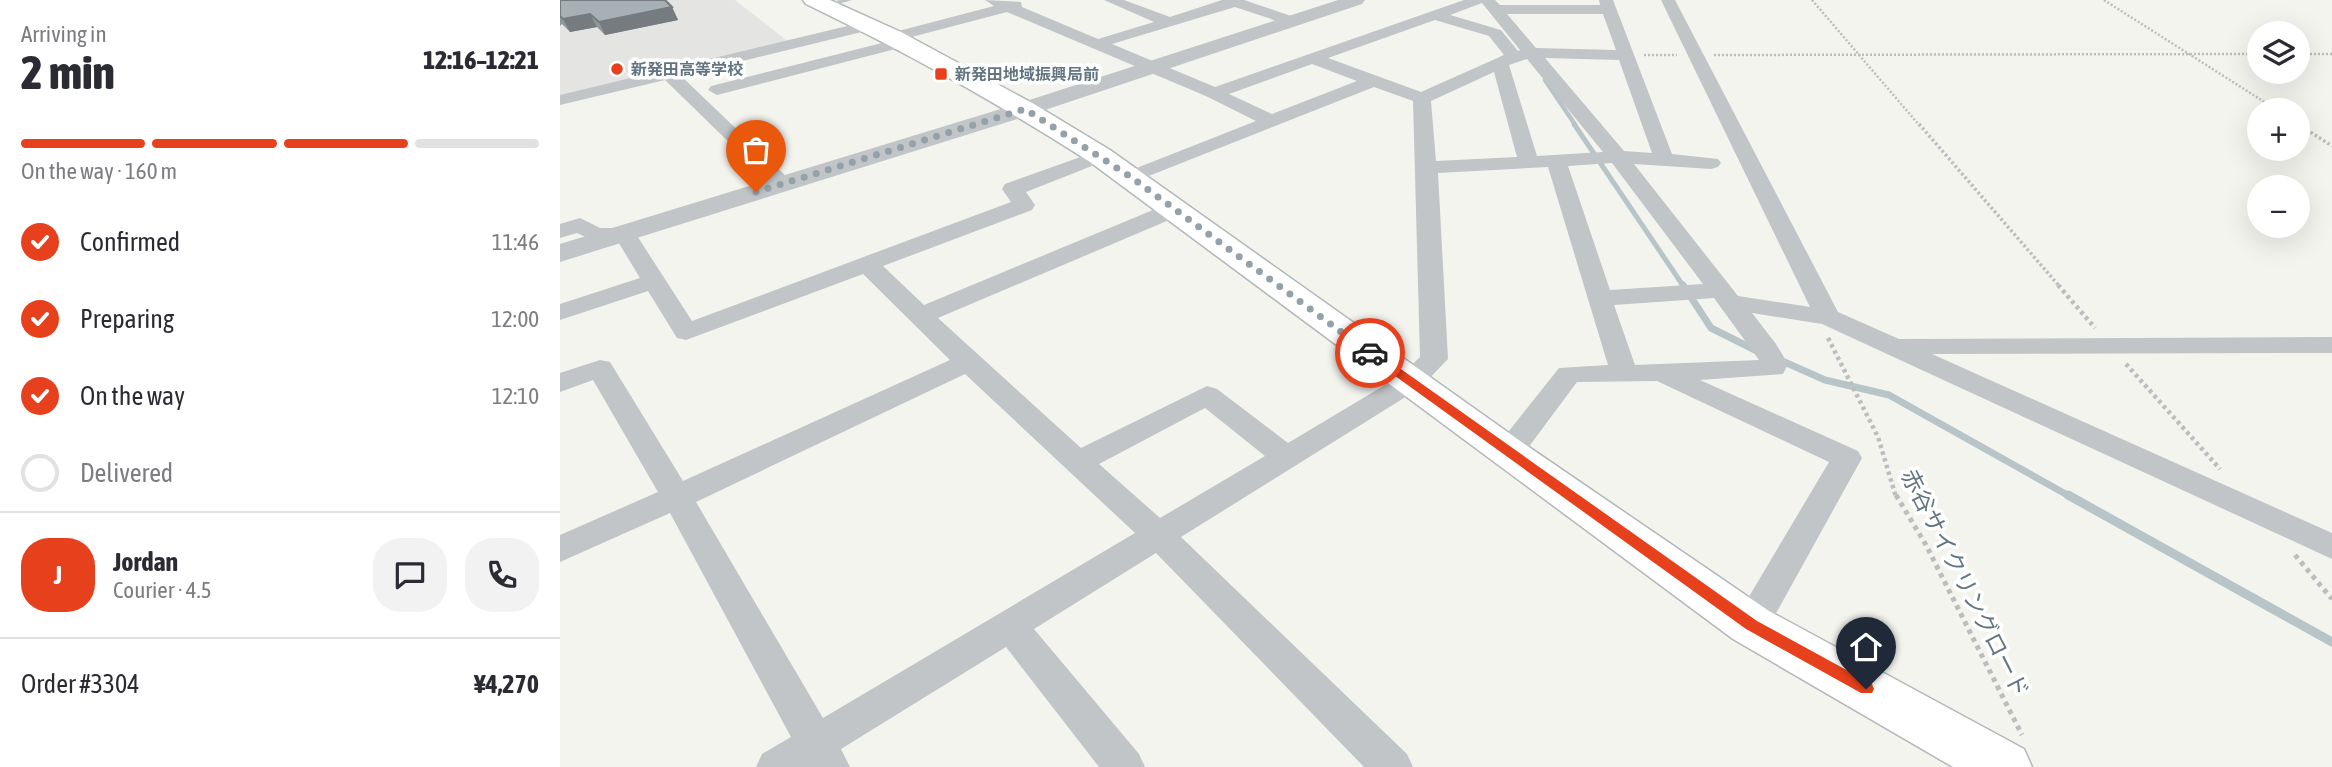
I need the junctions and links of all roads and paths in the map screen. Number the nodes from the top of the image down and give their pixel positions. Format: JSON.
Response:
{"nodes":[{"id":1,"x":992,"y":0,"type":"edge"},
{"id":2,"x":1034,"y":0,"type":"edge"},
{"id":3,"x":1111,"y":0,"type":"edge"},
{"id":4,"x":1478,"y":0,"type":"edge"},
{"id":5,"x":1668,"y":0,"type":"edge"},
{"id":6,"x":1812,"y":0,"type":"edge"},
{"id":7,"x":2104,"y":0,"type":"edge"},
{"id":8,"x":1232,"y":1,"type":"edge"},
{"id":9,"x":1342,"y":1,"type":"edge"},
{"id":10,"x":1492,"y":5,"type":"edge"},
{"id":11,"x":1608,"y":5,"type":"edge"},
{"id":12,"x":1008,"y":7,"type":"junction"},
{"id":13,"x":1434,"y":15,"type":"junction"},
{"id":14,"x":858,"y":19,"type":"edge"},
{"id":15,"x":1292,"y":21,"type":"junction"},
{"id":16,"x":1169,"y":22,"type":"junction"},
{"id":17,"x":1097,"y":44,"type":"junction"},
{"id":18,"x":1624,"y":47,"type":"junction"},
{"id":19,"x":2190,"y":54,"type":"junction"},
{"id":20,"x":2247,"y":54,"type":"edge"},
{"id":21,"x":2310,"y":54,"type":"edge"},
{"id":22,"x":2332,"y":54,"type":"edge"},
{"id":23,"x":1518,"y":55,"type":"junction"},
{"id":24,"x":1697,"y":55,"type":"junction"},
{"id":25,"x":1859,"y":55,"type":"junction"},
{"id":26,"x":1311,"y":58,"type":"junction"},
{"id":27,"x":1152,"y":67,"type":"junction"},
{"id":28,"x":668,"y":74,"type":"junction"},
{"id":29,"x":1372,"y":81,"type":"junction"},
{"id":30,"x":717,"y":90,"type":"dead end"},
{"id":31,"x":1214,"y":93,"type":"junction"},
{"id":32,"x":1422,"y":98,"type":"junction"},
{"id":33,"x":2258,"y":98,"type":"edge"},
{"id":34,"x":560,"y":100,"type":"edge"},
{"id":35,"x":1025,"y":109,"type":"junction"},
{"id":36,"x":1271,"y":121,"type":"junction"},
{"id":37,"x":2310,"y":132,"type":"edge"},
{"id":38,"x":2332,"y":146,"type":"edge"},
{"id":39,"x":1618,"y":157,"type":"junction"},
{"id":40,"x":1664,"y":160,"type":"junction"},
{"id":41,"x":1556,"y":161,"type":"junction"},
{"id":42,"x":1530,"y":162,"type":"junction"},
{"id":43,"x":1711,"y":163,"type":"dead end"},
{"id":44,"x":1116,"y":166,"type":"junction"},
{"id":45,"x":1425,"y":168,"type":"junction"},
{"id":46,"x":783,"y":184,"type":"junction"},
{"id":47,"x":1173,"y":210,"type":"junction"},
{"id":48,"x":560,"y":231,"type":"edge"},
{"id":49,"x":624,"y":233,"type":"junction"},
{"id":50,"x":560,"y":253,"type":"edge"},
{"id":51,"x":868,"y":265,"type":"junction"},
{"id":52,"x":654,"y":281,"type":"junction"},
{"id":53,"x":1724,"y":296,"type":"junction"},
{"id":54,"x":1600,"y":298,"type":"junction"},
{"id":55,"x":560,"y":312,"type":"edge"},
{"id":56,"x":921,"y":316,"type":"junction"},
{"id":57,"x":1828,"y":317,"type":"junction"},
{"id":58,"x":2109,"y":345,"type":"junction"},
{"id":59,"x":2332,"y":345,"type":"edge"},
{"id":60,"x":1893,"y":346,"type":"junction"},
{"id":61,"x":968,"y":362,"type":"junction"},
{"id":62,"x":1664,"y":373,"type":"junction"},
{"id":63,"x":1625,"y":374,"type":"junction"},
{"id":64,"x":1847,"y":376,"type":"dead end"},
{"id":65,"x":1410,"y":382,"type":"junction"},
{"id":66,"x":560,"y":383,"type":"edge"},
{"id":67,"x":1508,"y":453,"type":"junction"},
{"id":68,"x":1286,"y":457,"type":"junction"},
{"id":69,"x":1078,"y":462,"type":"junction"},
{"id":70,"x":2227,"y":477,"type":"dead end"},
{"id":71,"x":677,"y":497,"type":"junction"},
{"id":72,"x":2263,"y":517,"type":"junction"},
{"id":73,"x":1157,"y":534,"type":"junction"},
{"id":74,"x":2332,"y":547,"type":"edge"},
{"id":75,"x":560,"y":549,"type":"edge"},
{"id":76,"x":2332,"y":598,"type":"edge"},
{"id":77,"x":1010,"y":625,"type":"junction"},
{"id":78,"x":1751,"y":625,"type":"junction"},
{"id":79,"x":1963,"y":753,"type":"edge"},
{"id":80,"x":2015,"y":755,"type":"edge"},
{"id":81,"x":822,"y":756,"type":"edge"},
{"id":82,"x":777,"y":767,"type":"edge"},
{"id":83,"x":1124,"y":767,"type":"edge"},
{"id":84,"x":1392,"y":767,"type":"edge"}],
"edges":[{"from":1,"to":12,"type":"street"},
{"from":2,"to":12,"type":"street"},
{"from":3,"to":16,"type":"street"},
{"from":4,"to":13,"type":"street"},
{"from":5,"to":24,"type":"street"},
{"from":6,"to":25,"type":"path"},
{"from":7,"to":19,"type":"path"},
{"from":8,"to":15,"type":"street"},
{"from":8,"to":16,"type":"street"},
{"from":9,"to":15,"type":"street"},
{"from":10,"to":11,"type":"street"},
{"from":10,"to":23,"type":"street"},
{"from":11,"to":18,"type":"street"},
{"from":12,"to":14,"type":"street"},
{"from":12,"to":17,"type":"street"},
{"from":13,"to":23,"type":"street"},
{"from":13,"to":26,"type":"street"},
{"from":14,"to":28,"type":"street"},
{"from":14,"to":30,"type":"street"},
{"from":14,"to":35,"type":"main road"},
{"from":15,"to":27,"type":"street"},
{"from":16,"to":17,"type":"street"},
{"from":17,"to":27,"type":"street"},
{"from":18,"to":23,"type":"street"},
{"from":18,"to":24,"type":"path"},
{"from":18,"to":40,"type":"street"},
{"from":19,"to":20,"type":"path"},
{"from":19,"to":25,"type":"path"},
{"from":19,"to":33,"type":"path"},
{"from":21,"to":22,"type":"path"},
{"from":23,"to":32,"type":"street"},
{"from":23,"to":39,"type":"street"},
{"from":23,"to":42,"type":"street"},
{"from":24,"to":25,"type":"path"},
{"from":24,"to":57,"type":"street"},
{"from":25,"to":58,"type":"path"},
{"from":26,"to":29,"type":"street"},
{"from":26,"to":31,"type":"street"},
{"from":27,"to":31,"type":"street"},
{"from":27,"to":35,"type":"street"},
{"from":28,"to":34,"type":"street"},
{"from":28,"to":46,"type":"street"},
{"from":29,"to":32,"type":"street"},
{"from":29,"to":36,"type":"street"},
{"from":31,"to":36,"type":"street"},
{"from":32,"to":45,"type":"street"},
{"from":35,"to":44,"type":"main road"},
{"from":35,"to":46,"type":"street"},
{"from":36,"to":44,"type":"street"},
{"from":37,"to":38,"type":"path"},
{"from":39,"to":40,"type":"street"},
{"from":39,"to":41,"type":"street"},
{"from":39,"to":53,"type":"street"},
{"from":40,"to":43,"type":"street"},
{"from":41,"to":42,"type":"street"},
{"from":41,"to":54,"type":"street"},
{"from":42,"to":45,"type":"street"},
{"from":44,"to":47,"type":"main road"},
{"from":44,"to":51,"type":"street"},
{"from":45,"to":65,"type":"street"},
{"from":46,"to":49,"type":"street"},
{"from":47,"to":56,"type":"street"},
{"from":47,"to":65,"type":"main road"},
{"from":48,"to":49,"type":"street"},
{"from":49,"to":50,"type":"street"},
{"from":49,"to":52,"type":"street"},
{"from":51,"to":52,"type":"street"},
{"from":51,"to":56,"type":"street"},
{"from":52,"to":55,"type":"street"},
{"from":53,"to":54,"type":"street"},
{"from":53,"to":57,"type":"street"},
{"from":53,"to":62,"type":"street"},
{"from":54,"to":63,"type":"street"},
{"from":56,"to":61,"type":"street"},
{"from":57,"to":60,"type":"street"},
{"from":58,"to":59,"type":"street"},
{"from":58,"to":60,"type":"street"},
{"from":58,"to":70,"type":"path"},
{"from":60,"to":72,"type":"street"},
{"from":61,"to":69,"type":"street"},
{"from":61,"to":71,"type":"street"},
{"from":62,"to":63,"type":"street"},
{"from":62,"to":78,"type":"street"},
{"from":63,"to":67,"type":"street"},
{"from":64,"to":80,"type":"path","name":"赤谷サイクリングロード"},
{"from":65,"to":67,"type":"main road"},
{"from":65,"to":68,"type":"street"},
{"from":66,"to":71,"type":"street"},
{"from":67,"to":78,"type":"main road"},
{"from":68,"to":69,"type":"street"},
{"from":68,"to":73,"type":"street"},
{"from":69,"to":73,"type":"street"},
{"from":71,"to":75,"type":"street"},
{"from":71,"to":81,"type":"street"},
{"from":72,"to":74,"type":"street"},
{"from":72,"to":76,"type":"path"},
{"from":73,"to":77,"type":"street"},
{"from":73,"to":84,"type":"street"},
{"from":77,"to":81,"type":"street"},
{"from":77,"to":83,"type":"street"},
{"from":78,"to":79,"type":"main road"},
{"from":79,"to":80,"type":"main road"},
{"from":81,"to":82,"type":"street"}]}
